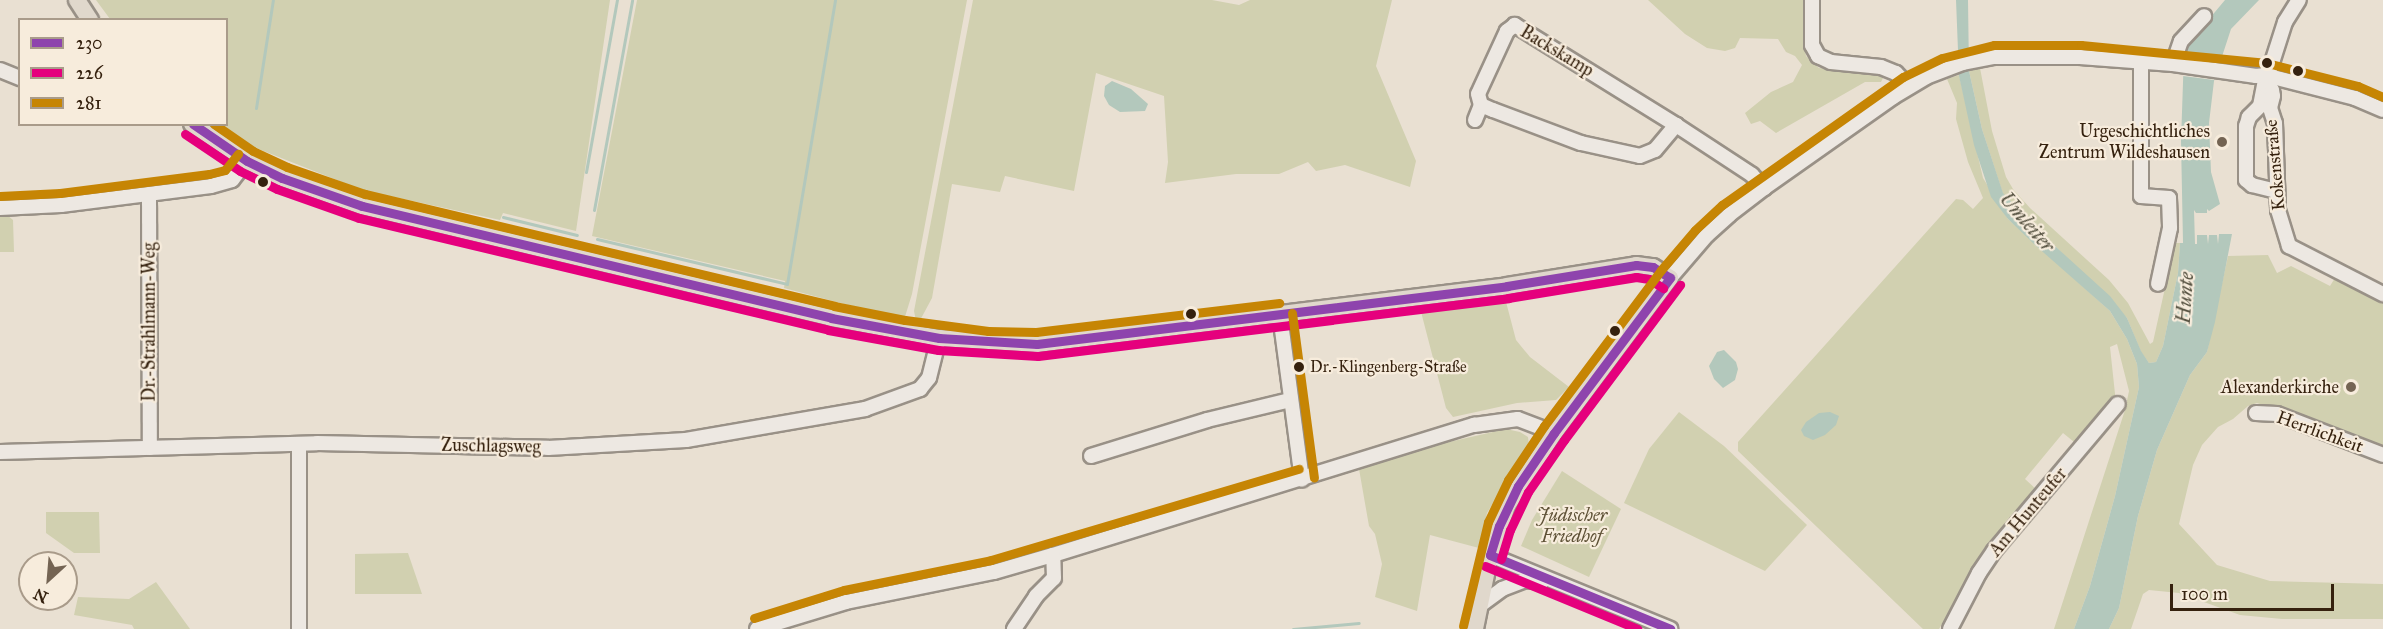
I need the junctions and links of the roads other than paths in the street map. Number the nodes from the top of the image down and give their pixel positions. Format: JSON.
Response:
{"nodes":[{"id":1,"x":77,"y":0,"type":"edge"},
{"id":2,"x":1812,"y":0,"type":"edge"},
{"id":3,"x":2299,"y":0,"type":"edge"},
{"id":4,"x":2204,"y":16,"type":"dead end"},
{"id":5,"x":89,"y":18,"type":"edge"},
{"id":6,"x":2141,"y":61,"type":"junction"},
{"id":7,"x":2178,"y":65,"type":"junction"},
{"id":8,"x":0,"y":70,"type":"edge"},
{"id":9,"x":18,"y":77,"type":"edge"},
{"id":10,"x":2266,"y":80,"type":"junction"},
{"id":11,"x":1909,"y":87,"type":"junction"},
{"id":12,"x":1481,"y":105,"type":"junction"},
{"id":13,"x":2383,"y":110,"type":"edge"},
{"id":14,"x":1475,"y":120,"type":"dead end"},
{"id":15,"x":1676,"y":125,"type":"junction"},
{"id":16,"x":195,"y":126,"type":"edge"},
{"id":17,"x":247,"y":161,"type":"junction"},
{"id":18,"x":1764,"y":188,"type":"junction"},
{"id":19,"x":2276,"y":191,"type":"junction"},
{"id":20,"x":148,"y":196,"type":"junction"},
{"id":21,"x":0,"y":208,"type":"edge"},
{"id":22,"x":1670,"y":278,"type":"junction"},
{"id":23,"x":2158,"y":284,"type":"dead end"},
{"id":24,"x":2379,"y":290,"type":"edge"},
{"id":25,"x":1280,"y":315,"type":"junction"},
{"id":26,"x":939,"y":338,"type":"junction"},
{"id":27,"x":1290,"y":400,"type":"junction"},
{"id":28,"x":2118,"y":404,"type":"dead end"},
{"id":29,"x":2256,"y":413,"type":"dead end"},
{"id":30,"x":1554,"y":433,"type":"junction"},
{"id":31,"x":299,"y":444,"type":"junction"},
{"id":32,"x":150,"y":448,"type":"junction"},
{"id":33,"x":0,"y":452,"type":"edge"},
{"id":34,"x":2383,"y":455,"type":"edge"},
{"id":35,"x":1091,"y":456,"type":"dead end"},
{"id":36,"x":1302,"y":480,"type":"junction"},
{"id":37,"x":1053,"y":555,"type":"junction"},
{"id":38,"x":1490,"y":555,"type":"junction"},
{"id":39,"x":1556,"y":583,"type":"junction"},
{"id":40,"x":1479,"y":606,"type":"junction"},
{"id":41,"x":299,"y":629,"type":"edge"},
{"id":42,"x":757,"y":629,"type":"edge"},
{"id":43,"x":1014,"y":629,"type":"edge"},
{"id":44,"x":1475,"y":629,"type":"edge"},
{"id":45,"x":1670,"y":629,"type":"edge"},
{"id":46,"x":1950,"y":629,"type":"edge"}],
"edges":[{"from":1,"to":5,"type":"main road"},
{"from":2,"to":11,"type":"street"},
{"from":3,"to":10,"type":"street"},
{"from":4,"to":7,"type":"street"},
{"from":6,"to":7,"type":"street"},
{"from":6,"to":11,"type":"street"},
{"from":6,"to":23,"type":"street"},
{"from":7,"to":10,"type":"street"},
{"from":8,"to":9,"type":"street"},
{"from":10,"to":13,"type":"street"},
{"from":10,"to":19,"type":"street","name":"Kokenstraße"},
{"from":10,"to":19,"type":"street"},
{"from":11,"to":18,"type":"street"},
{"from":12,"to":14,"type":"street","name":"Backskamp"},
{"from":12,"to":15,"type":"street"},
{"from":12,"to":15,"type":"street","name":"Backskamp"},
{"from":15,"to":18,"type":"street","name":"Backskamp"},
{"from":16,"to":17,"type":"main road"},
{"from":17,"to":20,"type":"street"},
{"from":17,"to":26,"type":"main road"},
{"from":18,"to":22,"type":"street"},
{"from":19,"to":24,"type":"street","name":"Kokenstraße"},
{"from":20,"to":21,"type":"street"},
{"from":20,"to":32,"type":"street","name":"Dr.-Strahlmann-Weg"},
{"from":22,"to":25,"type":"main road"},
{"from":22,"to":30,"type":"main road"},
{"from":25,"to":26,"type":"main road"},
{"from":25,"to":27,"type":"street"},
{"from":26,"to":31,"type":"street","name":"Zuschlagsweg"},
{"from":27,"to":35,"type":"street"},
{"from":27,"to":36,"type":"street"},
{"from":28,"to":46,"type":"street","name":"Am Hunteufer"},
{"from":29,"to":34,"type":"street","name":"Herrlichkeit"},
{"from":30,"to":36,"type":"street"},
{"from":30,"to":38,"type":"main road"},
{"from":31,"to":32,"type":"street","name":"Zuschlagsweg"},
{"from":31,"to":41,"type":"street"},
{"from":32,"to":33,"type":"street","name":"Zuschlagsweg"},
{"from":36,"to":37,"type":"street"},
{"from":37,"to":42,"type":"street"},
{"from":37,"to":43,"type":"street"},
{"from":38,"to":39,"type":"street"},
{"from":38,"to":40,"type":"main road"},
{"from":39,"to":40,"type":"street"},
{"from":39,"to":45,"type":"street"},
{"from":40,"to":44,"type":"main road"}]}
